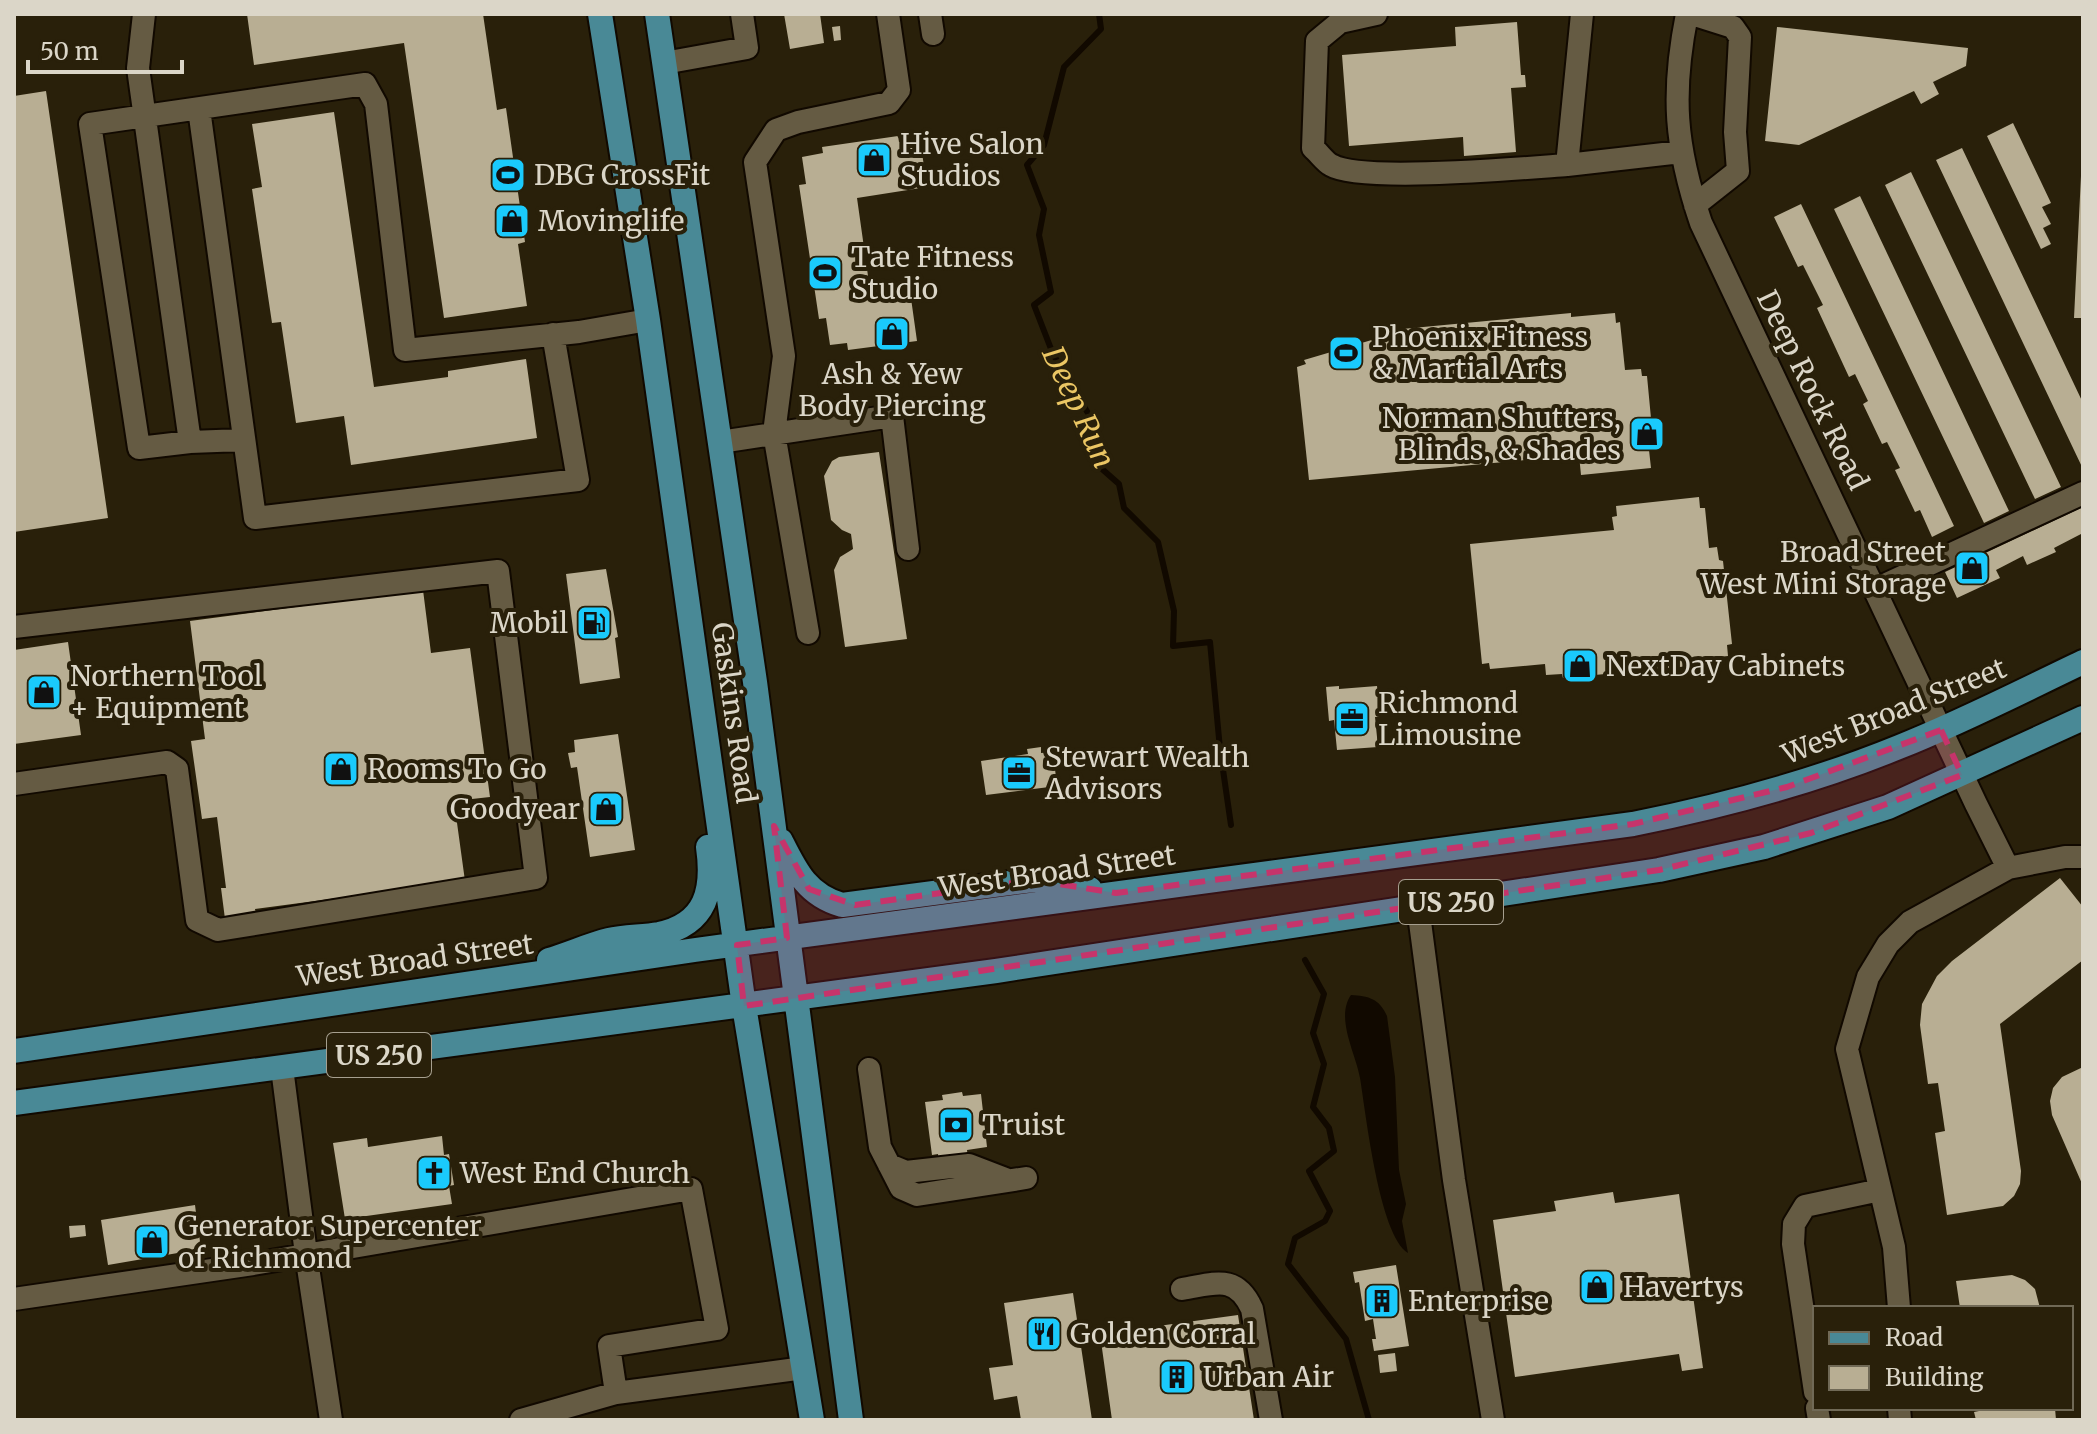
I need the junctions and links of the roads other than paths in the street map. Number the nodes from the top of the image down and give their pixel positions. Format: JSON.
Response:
{"nodes":[{"id":1,"x":144,"y":14,"type":"edge"},
{"id":2,"x":600,"y":14,"type":"edge"},
{"id":3,"x":657,"y":14,"type":"edge"},
{"id":4,"x":742,"y":14,"type":"edge"},
{"id":5,"x":888,"y":14,"type":"edge"},
{"id":6,"x":1376,"y":14,"type":"edge"},
{"id":7,"x":1582,"y":14,"type":"edge"},
{"id":8,"x":1689,"y":14,"type":"edge"},
{"id":9,"x":664,"y":63,"type":"junction"},
{"id":10,"x":199,"y":109,"type":"junction"},
{"id":11,"x":145,"y":117,"type":"junction"},
{"id":12,"x":1681,"y":152,"type":"junction"},
{"id":13,"x":1567,"y":165,"type":"junction"},
{"id":14,"x":1695,"y":205,"type":"junction"},
{"id":15,"x":648,"y":320,"type":"junction"},
{"id":16,"x":553,"y":334,"type":"junction"},
{"id":17,"x":774,"y":433,"type":"junction"},
{"id":18,"x":243,"y":440,"type":"junction"},
{"id":19,"x":190,"y":442,"type":"junction"},
{"id":20,"x":720,"y":442,"type":"junction"},
{"id":21,"x":2083,"y":493,"type":"edge"},
{"id":22,"x":908,"y":549,"type":"dead end"},
{"id":23,"x":1876,"y":589,"type":"junction"},
{"id":24,"x":14,"y":627,"type":"edge"},
{"id":25,"x":808,"y":633,"type":"dead end"},
{"id":26,"x":2083,"y":662,"type":"edge"},
{"id":27,"x":702,"y":698,"type":"junction"},
{"id":28,"x":2083,"y":718,"type":"edge"},
{"id":29,"x":1941,"y":730,"type":"junction"},
{"id":30,"x":1962,"y":775,"type":"junction"},
{"id":31,"x":14,"y":784,"type":"edge"},
{"id":32,"x":774,"y":826,"type":"junction"},
{"id":33,"x":2083,"y":857,"type":"edge"},
{"id":34,"x":2008,"y":868,"type":"junction"},
{"id":35,"x":1116,"y":893,"type":"junction"},
{"id":36,"x":1418,"y":907,"type":"junction"},
{"id":37,"x":787,"y":938,"type":"junction"},
{"id":38,"x":737,"y":945,"type":"junction"},
{"id":39,"x":494,"y":979,"type":"junction"},
{"id":40,"x":795,"y":998,"type":"junction"},
{"id":41,"x":744,"y":1006,"type":"junction"},
{"id":42,"x":14,"y":1051,"type":"edge"},
{"id":43,"x":282,"y":1068,"type":"junction"},
{"id":44,"x":869,"y":1069,"type":"dead end"},
{"id":45,"x":14,"y":1103,"type":"edge"},
{"id":46,"x":1018,"y":1180,"type":"dead end"},
{"id":47,"x":1880,"y":1190,"type":"junction"},
{"id":48,"x":306,"y":1254,"type":"junction"},
{"id":49,"x":1182,"y":1289,"type":"dead end"},
{"id":50,"x":14,"y":1299,"type":"edge"},
{"id":51,"x":1899,"y":1306,"type":"edge"},
{"id":52,"x":804,"y":1368,"type":"junction"},
{"id":53,"x":1813,"y":1379,"type":"edge"},
{"id":54,"x":616,"y":1393,"type":"junction"},
{"id":55,"x":331,"y":1420,"type":"edge"},
{"id":56,"x":521,"y":1420,"type":"edge"},
{"id":57,"x":812,"y":1420,"type":"edge"},
{"id":58,"x":851,"y":1420,"type":"edge"},
{"id":59,"x":1271,"y":1420,"type":"edge"},
{"id":60,"x":1493,"y":1420,"type":"edge"}],
"edges":[{"from":1,"to":11,"type":"street"},
{"from":2,"to":15,"type":"main road","name":"Gaskins Road"},
{"from":3,"to":9,"type":"main road","name":"Gaskins Road"},
{"from":4,"to":9,"type":"street"},
{"from":5,"to":17,"type":"street"},
{"from":6,"to":13,"type":"street"},
{"from":7,"to":13,"type":"street"},
{"from":8,"to":12,"type":"street","name":"Deep Rock Road"},
{"from":8,"to":14,"type":"street"},
{"from":9,"to":20,"type":"main road","name":"Gaskins Road"},
{"from":10,"to":11,"type":"street"},
{"from":10,"to":16,"type":"street"},
{"from":10,"to":18,"type":"street"},
{"from":11,"to":19,"type":"street"},
{"from":11,"to":19,"type":"street"},
{"from":12,"to":13,"type":"street"},
{"from":12,"to":14,"type":"street","name":"Deep Rock Road"},
{"from":14,"to":23,"type":"street","name":"Deep Rock Road"},
{"from":15,"to":16,"type":"street"},
{"from":15,"to":27,"type":"main road","name":"Gaskins Road"},
{"from":16,"to":18,"type":"street"},
{"from":17,"to":20,"type":"street"},
{"from":17,"to":22,"type":"street"},
{"from":17,"to":25,"type":"street"},
{"from":18,"to":19,"type":"street"},
{"from":20,"to":32,"type":"main road","name":"Gaskins Road"},
{"from":21,"to":23,"type":"street"},
{"from":23,"to":29,"type":"street","name":"Deep Rock Road"},
{"from":24,"to":31,"type":"street"},
{"from":26,"to":29,"type":"main road","name":"West Broad Street","number":"US 250"},
{"from":27,"to":38,"type":"main road","name":"Gaskins Road"},
{"from":27,"to":39,"type":"main road"},
{"from":28,"to":30,"type":"main road","number":"US 250"},
{"from":29,"to":30,"type":"street","name":"Deep Rock Road"},
{"from":29,"to":35,"type":"main road","name":"West Broad Street","number":"US 250"},
{"from":30,"to":34,"type":"street","name":"Deep Rock Road"},
{"from":30,"to":36,"type":"main road","number":"US 250"},
{"from":32,"to":35,"type":"main road"},
{"from":32,"to":37,"type":"main road","name":"Gaskins Road"},
{"from":33,"to":34,"type":"street"},
{"from":34,"to":47,"type":"street"},
{"from":35,"to":37,"type":"main road","name":"West Broad Street","number":"US 250"},
{"from":36,"to":40,"type":"main road","number":"US 250"},
{"from":36,"to":60,"type":"street"},
{"from":37,"to":38,"type":"main road","name":"West Broad Street","number":"US 250"},
{"from":37,"to":40,"type":"main road","name":"Gaskins Road"},
{"from":38,"to":39,"type":"main road","name":"West Broad Street","number":"US 250"},
{"from":38,"to":41,"type":"main road","name":"Gaskins Road"},
{"from":39,"to":42,"type":"main road","name":"West Broad Street","number":"US 250"},
{"from":40,"to":41,"type":"main road","number":"US 250"},
{"from":40,"to":58,"type":"main road","name":"Gaskins Road"},
{"from":41,"to":43,"type":"main road","number":"US 250"},
{"from":41,"to":52,"type":"main road","name":"Gaskins Road"},
{"from":43,"to":45,"type":"main road","number":"US 250"},
{"from":43,"to":48,"type":"street"},
{"from":44,"to":46,"type":"street"},
{"from":47,"to":51,"type":"street"},
{"from":47,"to":53,"type":"street"},
{"from":48,"to":50,"type":"street"},
{"from":48,"to":54,"type":"street"},
{"from":48,"to":55,"type":"street"},
{"from":49,"to":59,"type":"street"},
{"from":52,"to":54,"type":"street"},
{"from":52,"to":57,"type":"main road","name":"Gaskins Road"},
{"from":54,"to":56,"type":"street"}]}
